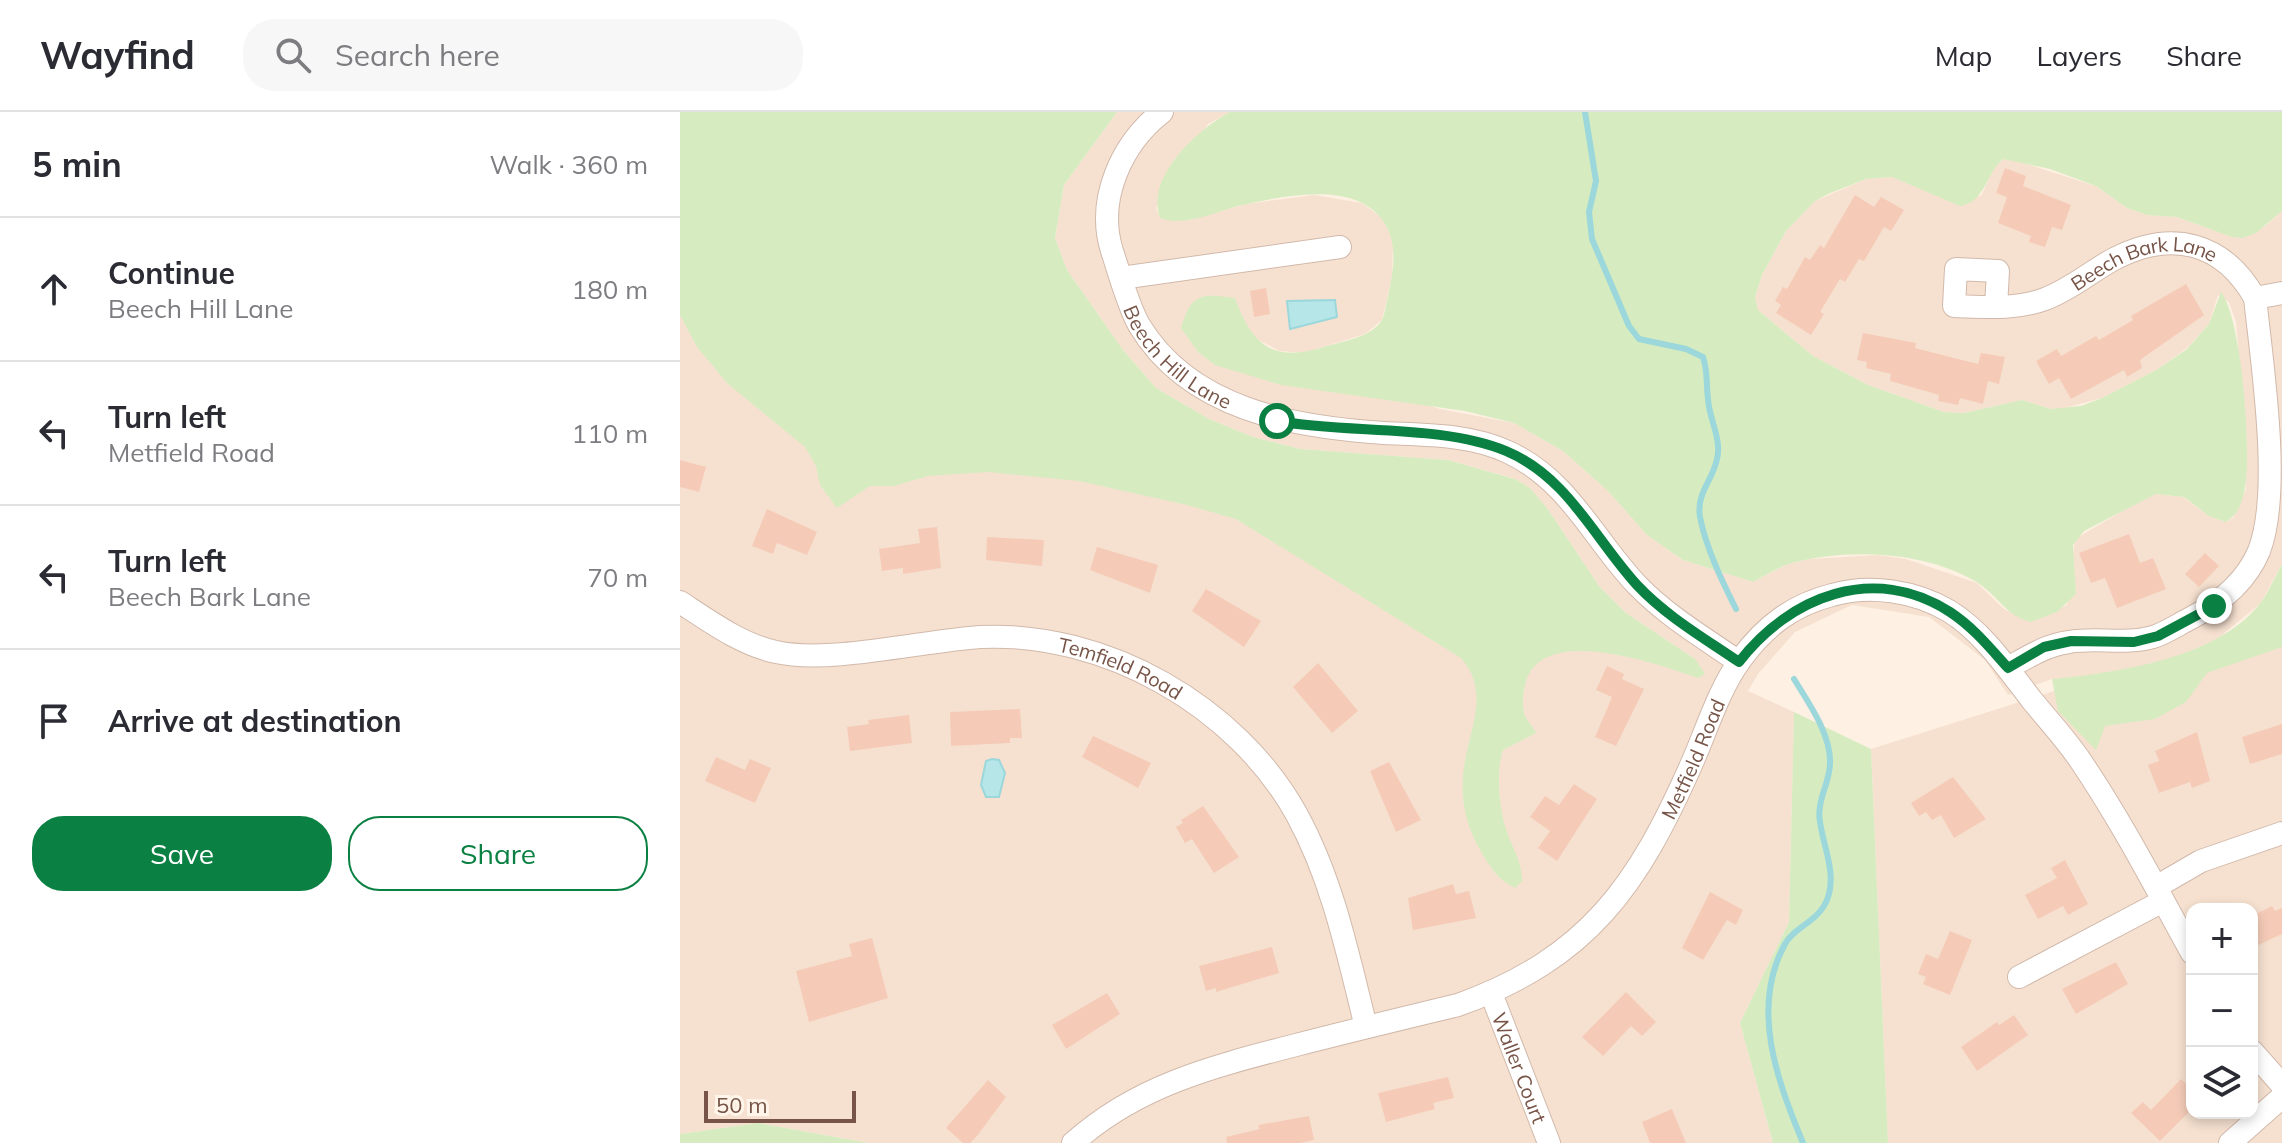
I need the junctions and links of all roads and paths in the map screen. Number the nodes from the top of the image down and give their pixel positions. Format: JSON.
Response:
{"nodes":[{"id":1,"x":1162,"y":112,"type":"edge"},
{"id":2,"x":1340,"y":247,"type":"dead end"},
{"id":3,"x":1121,"y":278,"type":"junction"},
{"id":4,"x":2282,"y":293,"type":"edge"},
{"id":5,"x":2255,"y":298,"type":"junction"},
{"id":6,"x":1996,"y":307,"type":"dead end"},
{"id":7,"x":680,"y":602,"type":"edge"},
{"id":8,"x":1739,"y":662,"type":"junction"},
{"id":9,"x":2008,"y":668,"type":"junction"},
{"id":10,"x":2282,"y":833,"type":"edge"},
{"id":11,"x":2160,"y":894,"type":"junction"},
{"id":12,"x":2186,"y":942,"type":"edge"},
{"id":13,"x":2019,"y":977,"type":"dead end"},
{"id":14,"x":1491,"y":993,"type":"junction"},
{"id":15,"x":1366,"y":1027,"type":"junction"},
{"id":16,"x":2258,"y":1058,"type":"edge"},
{"id":17,"x":2282,"y":1085,"type":"edge"},
{"id":18,"x":2282,"y":1097,"type":"edge"},
{"id":19,"x":1073,"y":1143,"type":"edge"},
{"id":20,"x":1549,"y":1143,"type":"edge"},
{"id":21,"x":2230,"y":1143,"type":"edge"}],
"edges":[{"from":1,"to":3,"type":"street","name":"Beech Hill Lane"},
{"from":2,"to":3,"type":"street"},
{"from":3,"to":8,"type":"street","name":"Beech Hill Lane"},
{"from":4,"to":5,"type":"street"},
{"from":5,"to":6,"type":"street","name":"Beech Bark Lane"},
{"from":5,"to":9,"type":"street"},
{"from":7,"to":15,"type":"street","name":"Temfield Road"},
{"from":8,"to":9,"type":"street","name":"Metfield Road"},
{"from":8,"to":14,"type":"street","name":"Metfield Road"},
{"from":9,"to":11,"type":"street","name":"Metfield Road"},
{"from":10,"to":11,"type":"street"},
{"from":11,"to":12,"type":"street","name":"Metfield Road"},
{"from":11,"to":13,"type":"street"},
{"from":14,"to":15,"type":"street","name":"Metfield Road"},
{"from":14,"to":20,"type":"street","name":"Waller Court"},
{"from":15,"to":19,"type":"street","name":"Metfield Road"},
{"from":16,"to":17,"type":"street"},
{"from":18,"to":21,"type":"street"}]}
